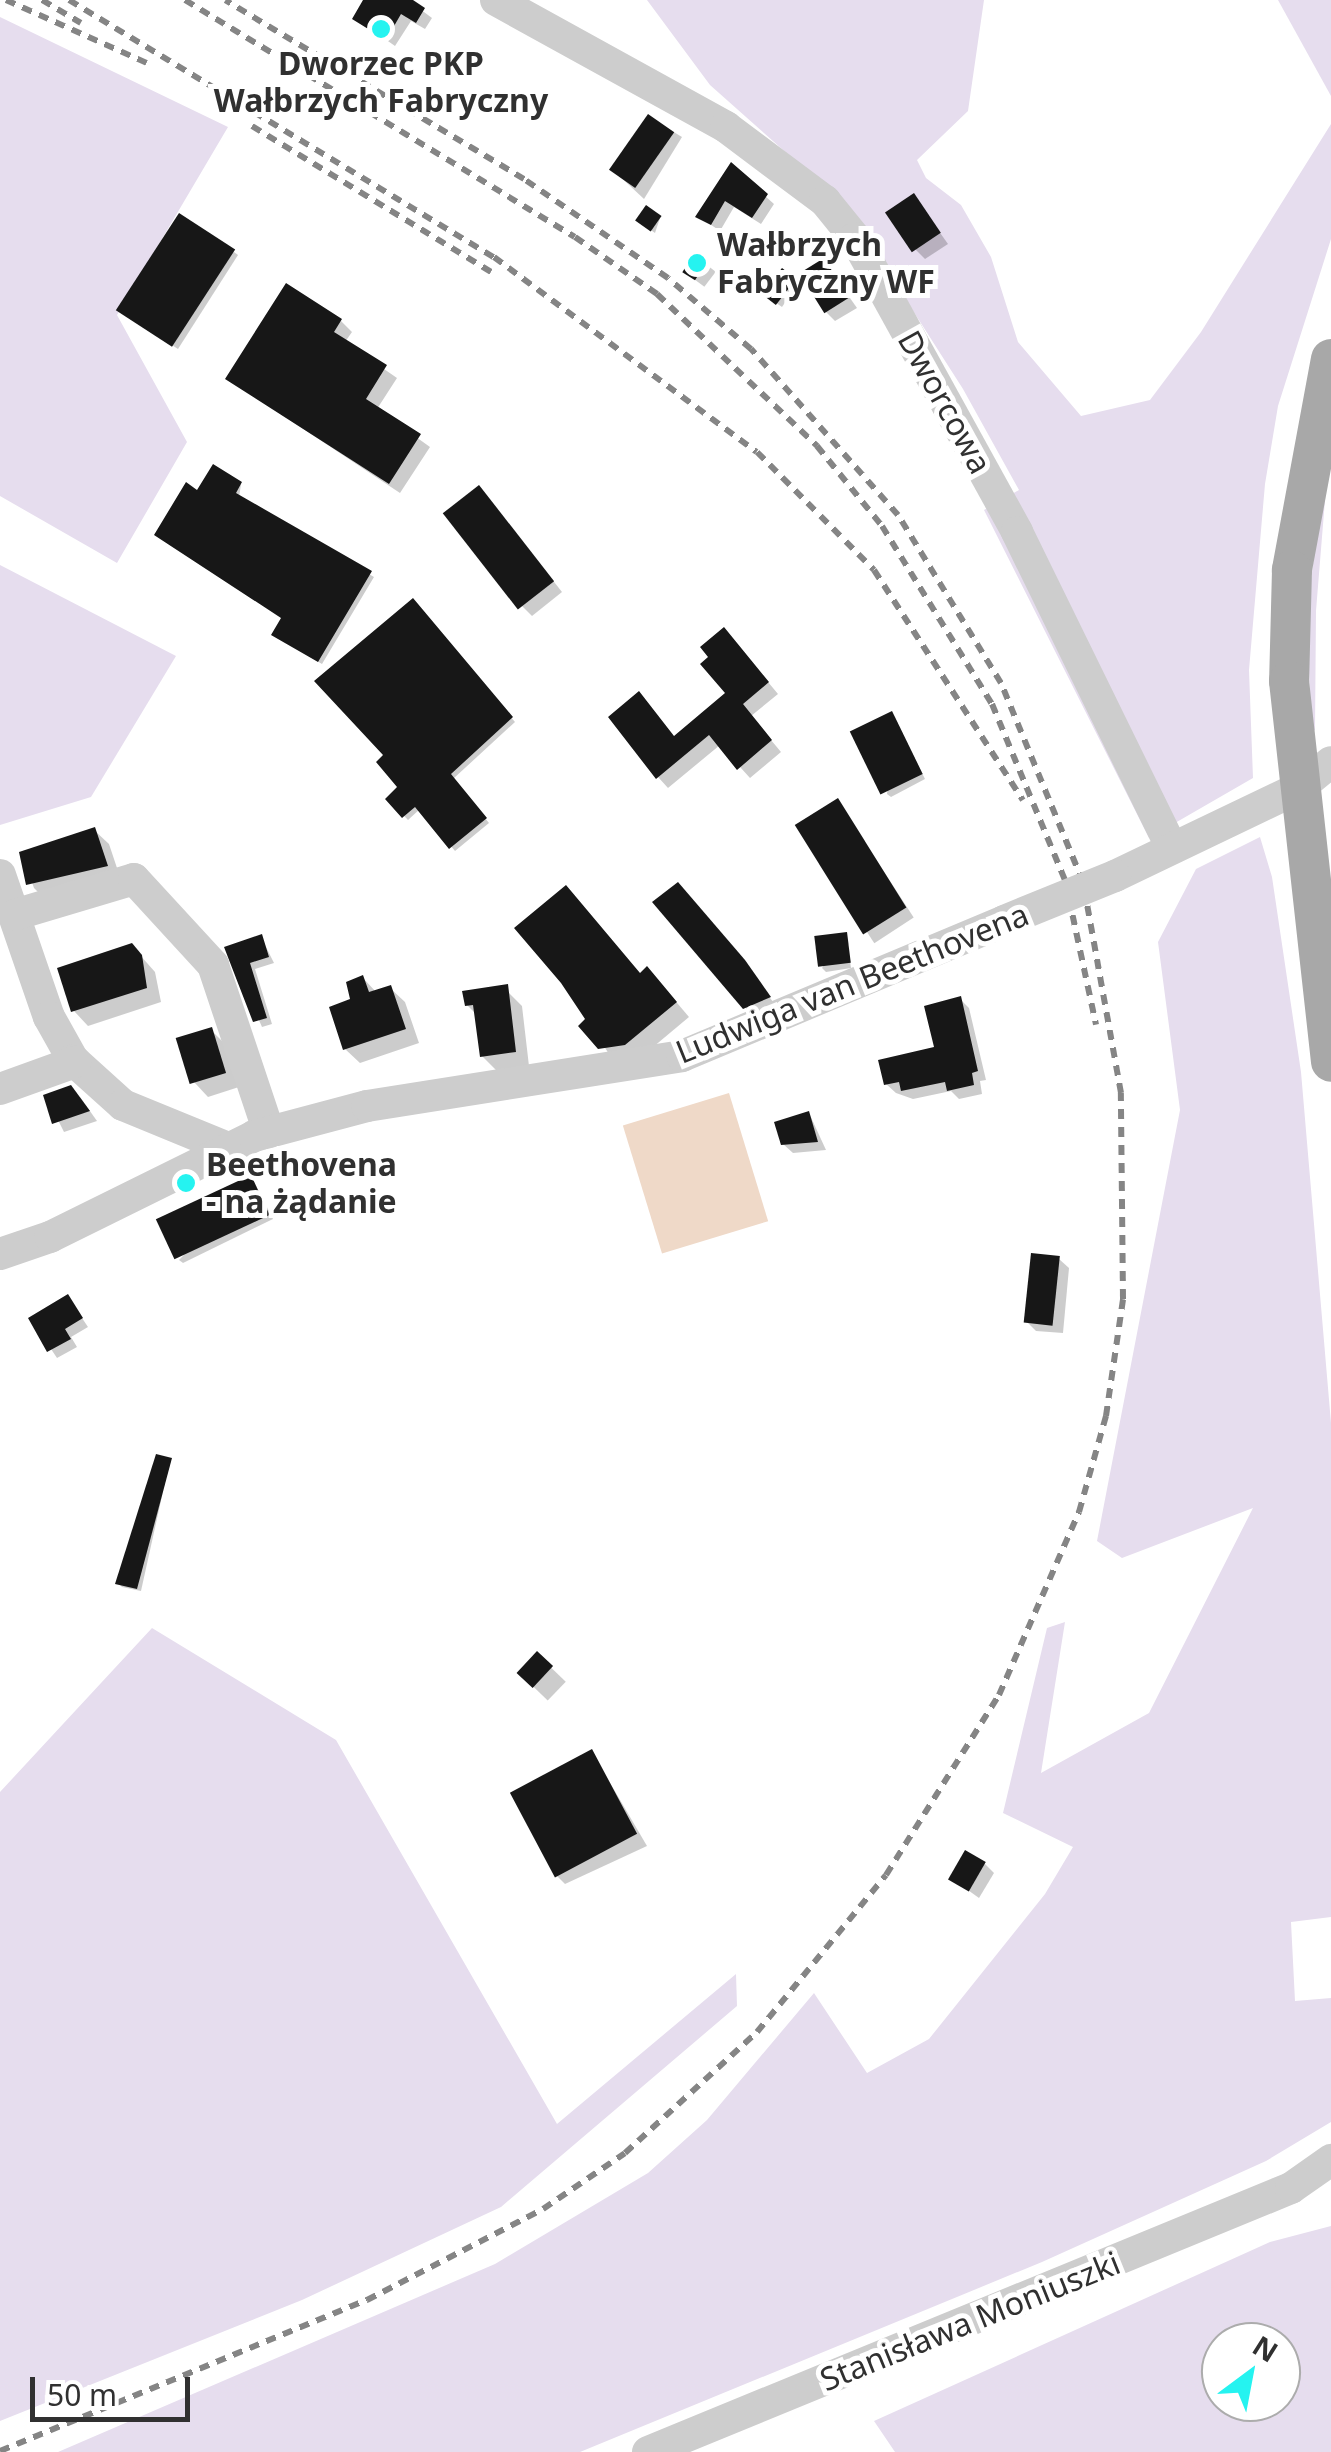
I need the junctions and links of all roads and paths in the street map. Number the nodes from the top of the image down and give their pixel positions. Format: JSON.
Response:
{"nodes":[{"id":1,"x":496,"y":0,"type":"edge"},
{"id":2,"x":1331,"y":359,"type":"edge"},
{"id":3,"x":1331,"y":762,"type":"edge"},
{"id":4,"x":1299,"y":788,"type":"junction"},
{"id":5,"x":1172,"y":848,"type":"junction"},
{"id":6,"x":0,"y":874,"type":"edge"},
{"id":7,"x":14,"y":915,"type":"junction"},
{"id":8,"x":74,"y":1062,"type":"junction"},
{"id":9,"x":1331,"y":1062,"type":"edge"},
{"id":10,"x":0,"y":1089,"type":"edge"},
{"id":11,"x":269,"y":1132,"type":"junction"},
{"id":12,"x":228,"y":1148,"type":"junction"},
{"id":13,"x":0,"y":1254,"type":"edge"},
{"id":14,"x":1331,"y":2160,"type":"edge"},
{"id":15,"x":1331,"y":2186,"type":"edge"},
{"id":16,"x":1291,"y":2188,"type":"junction"},
{"id":17,"x":648,"y":2452,"type":"edge"}],
"edges":[{"from":1,"to":5,"type":"street","name":"Dworcowa"},
{"from":2,"to":4,"type":"main road"},
{"from":3,"to":4,"type":"street","name":"Ludwiga van Beethovena"},
{"from":4,"to":5,"type":"street","name":"Ludwiga van Beethovena"},
{"from":4,"to":9,"type":"main road"},
{"from":5,"to":11,"type":"street","name":"Ludwiga van Beethovena","bridge":true},
{"from":6,"to":7,"type":"street"},
{"from":7,"to":8,"type":"street"},
{"from":7,"to":11,"type":"street"},
{"from":8,"to":10,"type":"street"},
{"from":8,"to":12,"type":"street"},
{"from":11,"to":12,"type":"street","name":"Ludwiga van Beethovena"},
{"from":12,"to":13,"type":"street","name":"Ludwiga van Beethovena"},
{"from":14,"to":16,"type":"street","name":"Stanisława Moniuszki"},
{"from":15,"to":16,"type":"street","name":"Stanisława Moniuszki"},
{"from":16,"to":17,"type":"street","name":"Stanisława Moniuszki"}]}
